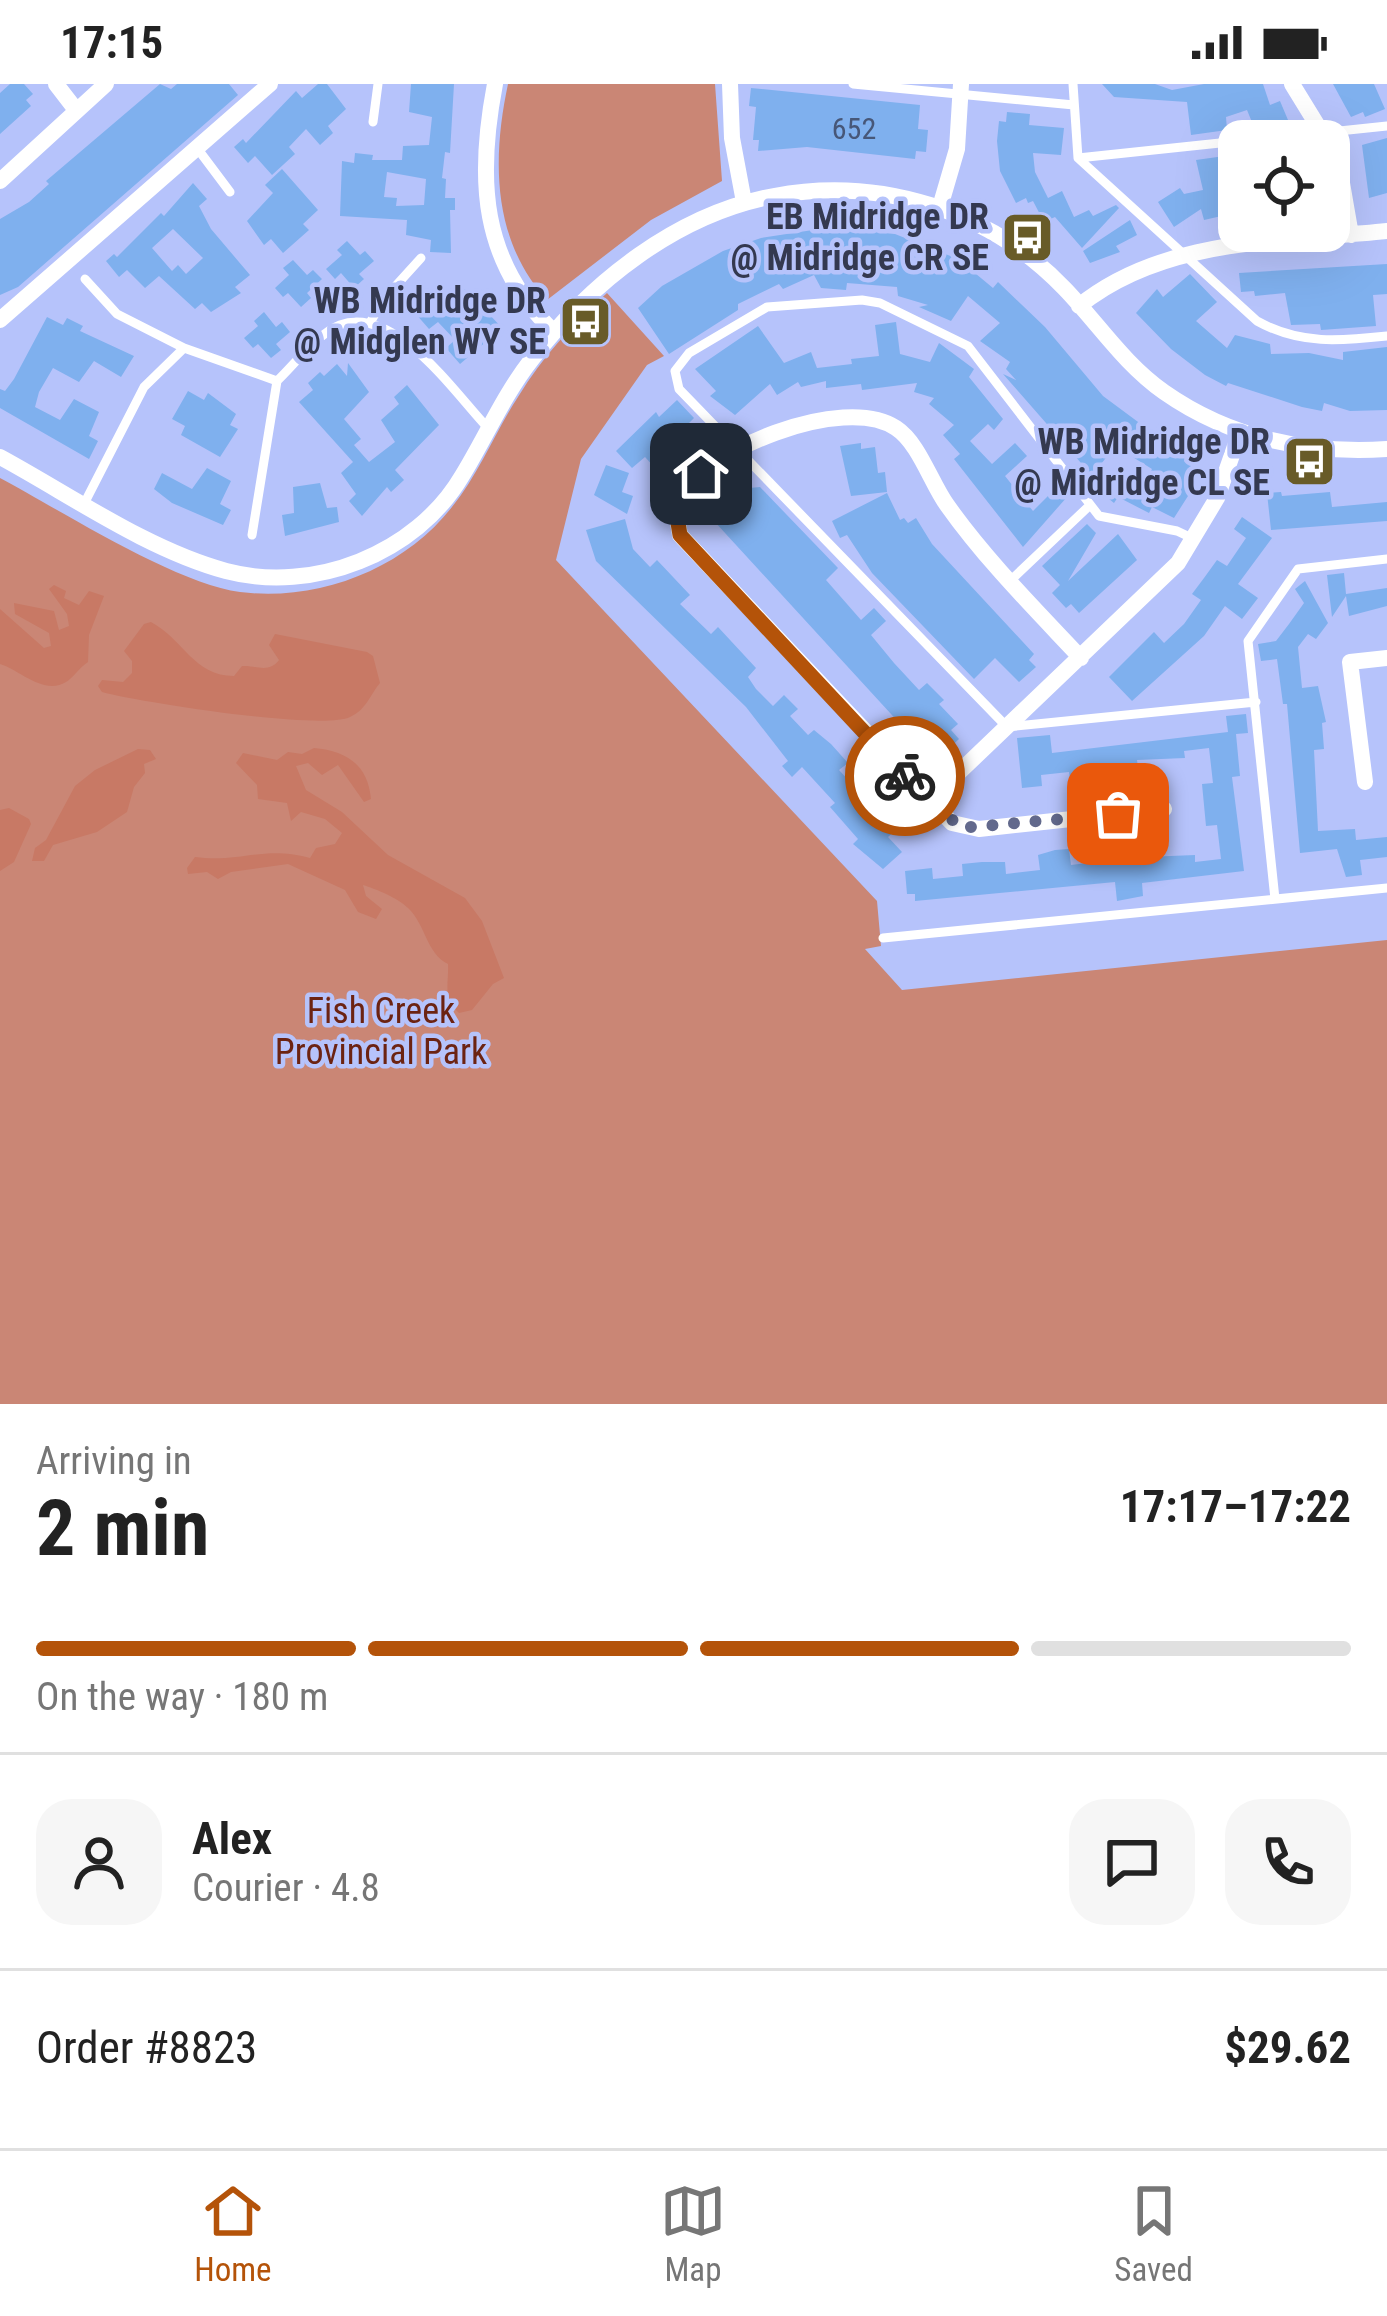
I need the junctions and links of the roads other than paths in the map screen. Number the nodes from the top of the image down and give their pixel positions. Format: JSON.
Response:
{"nodes":[{"id":1,"x":56,"y":84,"type":"edge"},
{"id":2,"x":106,"y":84,"type":"edge"},
{"id":3,"x":270,"y":84,"type":"edge"},
{"id":4,"x":378,"y":84,"type":"edge"},
{"id":5,"x":495,"y":84,"type":"edge"},
{"id":6,"x":730,"y":84,"type":"edge"},
{"id":7,"x":853,"y":84,"type":"edge"},
{"id":8,"x":1073,"y":84,"type":"edge"},
{"id":9,"x":1292,"y":84,"type":"edge"},
{"id":10,"x":962,"y":89,"type":"edge"},
{"id":11,"x":1074,"y":105,"type":"junction"},
{"id":12,"x":76,"y":110,"type":"junction"},
{"id":13,"x":1314,"y":120,"type":"edge"},
{"id":14,"x":373,"y":122,"type":"dead end"},
{"id":15,"x":1387,"y":126,"type":"edge"},
{"id":16,"x":1350,"y":134,"type":"edge"},
{"id":17,"x":1218,"y":143,"type":"edge"},
{"id":18,"x":196,"y":148,"type":"junction"},
{"id":19,"x":1078,"y":158,"type":"junction"},
{"id":20,"x":0,"y":181,"type":"edge"},
{"id":21,"x":230,"y":192,"type":"dead end"},
{"id":22,"x":744,"y":202,"type":"junction"},
{"id":23,"x":940,"y":207,"type":"junction"},
{"id":24,"x":1350,"y":225,"type":"edge"},
{"id":25,"x":1387,"y":231,"type":"edge"},
{"id":26,"x":1352,"y":235,"type":"junction"},
{"id":27,"x":1182,"y":255,"type":"junction"},
{"id":28,"x":421,"y":258,"type":"dead end"},
{"id":29,"x":85,"y":279,"type":"dead end"},
{"id":30,"x":1079,"y":306,"type":"junction"},
{"id":31,"x":0,"y":320,"type":"edge"},
{"id":32,"x":370,"y":322,"type":"junction"},
{"id":33,"x":554,"y":332,"type":"junction"},
{"id":34,"x":1387,"y":336,"type":"edge"},
{"id":35,"x":184,"y":348,"type":"junction"},
{"id":36,"x":277,"y":381,"type":"junction"},
{"id":37,"x":487,"y":428,"type":"junction"},
{"id":38,"x":1240,"y":432,"type":"junction"},
{"id":39,"x":740,"y":447,"type":"junction"},
{"id":40,"x":1387,"y":449,"type":"edge"},
{"id":41,"x":0,"y":457,"type":"edge"},
{"id":42,"x":85,"y":502,"type":"junction"},
{"id":43,"x":1088,"y":507,"type":"junction"},
{"id":44,"x":252,"y":535,"type":"dead end"},
{"id":45,"x":1194,"y":539,"type":"junction"},
{"id":46,"x":1387,"y":559,"type":"edge"},
{"id":47,"x":1010,"y":581,"type":"junction"},
{"id":48,"x":1081,"y":658,"type":"junction"},
{"id":49,"x":1387,"y":658,"type":"edge"},
{"id":50,"x":1256,"y":701,"type":"junction"},
{"id":51,"x":1007,"y":727,"type":"junction"},
{"id":52,"x":1365,"y":782,"type":"dead end"},
{"id":53,"x":928,"y":801,"type":"junction"},
{"id":54,"x":1164,"y":809,"type":"dead end"},
{"id":55,"x":1387,"y":888,"type":"edge"},
{"id":56,"x":1275,"y":899,"type":"junction"},
{"id":57,"x":883,"y":938,"type":"dead end"}],
"edges":[{"from":1,"to":12,"type":"street"},
{"from":2,"to":12,"type":"street"},
{"from":3,"to":18,"type":"street"},
{"from":4,"to":14,"type":"lane"},
{"from":5,"to":33,"type":"street"},
{"from":6,"to":22,"type":"street"},
{"from":7,"to":10,"type":"lane"},
{"from":8,"to":11,"type":"lane"},
{"from":9,"to":13,"type":"street"},
{"from":10,"to":11,"type":"lane"},
{"from":10,"to":23,"type":"street"},
{"from":11,"to":19,"type":"lane"},
{"from":12,"to":20,"type":"street"},
{"from":15,"to":16,"type":"lane"},
{"from":17,"to":19,"type":"lane"},
{"from":18,"to":21,"type":"lane"},
{"from":18,"to":31,"type":"street"},
{"from":19,"to":27,"type":"lane"},
{"from":22,"to":23,"type":"street"},
{"from":22,"to":33,"type":"street"},
{"from":23,"to":30,"type":"street"},
{"from":24,"to":26,"type":"street"},
{"from":25,"to":26,"type":"street"},
{"from":26,"to":27,"type":"street"},
{"from":27,"to":30,"type":"street"},
{"from":27,"to":34,"type":"lane"},
{"from":28,"to":32,"type":"lane"},
{"from":29,"to":35,"type":"lane"},
{"from":30,"to":38,"type":"street"},
{"from":32,"to":36,"type":"lane"},
{"from":32,"to":37,"type":"lane"},
{"from":33,"to":37,"type":"street"},
{"from":35,"to":36,"type":"lane"},
{"from":35,"to":42,"type":"lane"},
{"from":36,"to":44,"type":"lane"},
{"from":37,"to":42,"type":"street"},
{"from":38,"to":40,"type":"street"},
{"from":38,"to":45,"type":"street"},
{"from":39,"to":43,"type":"lane"},
{"from":39,"to":47,"type":"street"},
{"from":39,"to":51,"type":"lane"},
{"from":39,"to":53,"type":"street"},
{"from":41,"to":42,"type":"street"},
{"from":43,"to":45,"type":"lane"},
{"from":43,"to":47,"type":"lane"},
{"from":45,"to":48,"type":"street"},
{"from":46,"to":50,"type":"lane"},
{"from":47,"to":48,"type":"street"},
{"from":48,"to":51,"type":"street"},
{"from":49,"to":52,"type":"street"},
{"from":50,"to":51,"type":"lane"},
{"from":50,"to":56,"type":"lane"},
{"from":51,"to":53,"type":"street"},
{"from":53,"to":54,"type":"street"},
{"from":55,"to":56,"type":"lane"},
{"from":56,"to":57,"type":"lane"}]}
